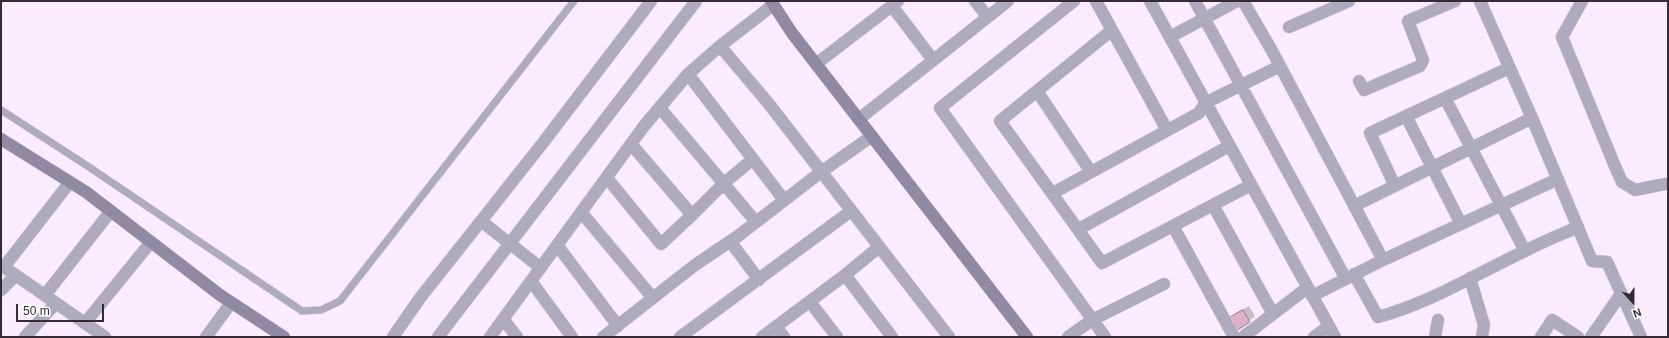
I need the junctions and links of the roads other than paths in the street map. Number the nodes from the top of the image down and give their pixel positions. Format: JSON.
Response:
{"nodes":[{"id":1,"x":574,"y":1,"type":"edge"},
{"id":2,"x":651,"y":1,"type":"edge"},
{"id":3,"x":696,"y":1,"type":"edge"},
{"id":4,"x":975,"y":1,"type":"edge"},
{"id":5,"x":1008,"y":1,"type":"edge"},
{"id":6,"x":1074,"y":1,"type":"edge"},
{"id":7,"x":1096,"y":1,"type":"edge"},
{"id":8,"x":1150,"y":1,"type":"edge"},
{"id":9,"x":1194,"y":1,"type":"edge"},
{"id":10,"x":1237,"y":1,"type":"edge"},
{"id":11,"x":1243,"y":1,"type":"edge"},
{"id":12,"x":1349,"y":1,"type":"edge"},
{"id":13,"x":1455,"y":1,"type":"edge"},
{"id":14,"x":1480,"y":1,"type":"edge"},
{"id":15,"x":1582,"y":1,"type":"edge"},
{"id":16,"x":772,"y":3,"type":"edge"},
{"id":17,"x":895,"y":3,"type":"edge"},
{"id":18,"x":988,"y":17,"type":"junction"},
{"id":19,"x":1205,"y":20,"type":"junction"},
{"id":20,"x":1289,"y":27,"type":"dead end"},
{"id":21,"x":1112,"y":30,"type":"junction"},
{"id":22,"x":1170,"y":37,"type":"junction"},
{"id":23,"x":720,"y":46,"type":"junction"},
{"id":24,"x":933,"y":60,"type":"junction"},
{"id":25,"x":816,"y":64,"type":"junction"},
{"id":26,"x":1280,"y":66,"type":"junction"},
{"id":27,"x":1509,"y":68,"type":"junction"},
{"id":28,"x":688,"y":74,"type":"junction"},
{"id":29,"x":1359,"y":81,"type":"dead end"},
{"id":30,"x":1241,"y":85,"type":"junction"},
{"id":31,"x":1036,"y":91,"type":"junction"},
{"id":32,"x":1445,"y":98,"type":"junction"},
{"id":33,"x":1205,"y":103,"type":"junction"},
{"id":34,"x":660,"y":108,"type":"junction"},
{"id":35,"x":1,"y":110,"type":"edge"},
{"id":36,"x":1406,"y":116,"type":"junction"},
{"id":37,"x":1532,"y":118,"type":"junction"},
{"id":38,"x":859,"y":120,"type":"junction"},
{"id":39,"x":1167,"y":130,"type":"junction"},
{"id":40,"x":872,"y":136,"type":"junction"},
{"id":41,"x":1,"y":139,"type":"edge"},
{"id":42,"x":631,"y":144,"type":"junction"},
{"id":43,"x":1229,"y":146,"type":"junction"},
{"id":44,"x":1471,"y":148,"type":"junction"},
{"id":45,"x":753,"y":159,"type":"junction"},
{"id":46,"x":1432,"y":168,"type":"junction"},
{"id":47,"x":821,"y":172,"type":"junction"},
{"id":48,"x":1091,"y":172,"type":"junction"},
{"id":49,"x":607,"y":178,"type":"junction"},
{"id":50,"x":1558,"y":179,"type":"junction"},
{"id":51,"x":70,"y":182,"type":"junction"},
{"id":52,"x":1667,"y":183,"type":"edge"},
{"id":53,"x":724,"y":184,"type":"junction"},
{"id":54,"x":1250,"y":185,"type":"junction"},
{"id":55,"x":1395,"y":186,"type":"junction"},
{"id":56,"x":1053,"y":193,"type":"junction"},
{"id":57,"x":784,"y":200,"type":"junction"},
{"id":58,"x":1213,"y":205,"type":"junction"},
{"id":59,"x":1501,"y":205,"type":"junction"},
{"id":60,"x":1354,"y":206,"type":"junction"},
{"id":61,"x":851,"y":210,"type":"junction"},
{"id":62,"x":111,"y":211,"type":"junction"},
{"id":63,"x":581,"y":212,"type":"junction"},
{"id":64,"x":692,"y":215,"type":"junction"},
{"id":65,"x":481,"y":221,"type":"junction"},
{"id":66,"x":756,"y":222,"type":"junction"},
{"id":67,"x":1461,"y":224,"type":"junction"},
{"id":68,"x":1173,"y":226,"type":"junction"},
{"id":69,"x":1578,"y":227,"type":"junction"},
{"id":70,"x":1079,"y":229,"type":"junction"},
{"id":71,"x":730,"y":241,"type":"junction"},
{"id":72,"x":151,"y":242,"type":"junction"},
{"id":73,"x":510,"y":244,"type":"junction"},
{"id":74,"x":557,"y":245,"type":"junction"},
{"id":75,"x":879,"y":247,"type":"junction"},
{"id":76,"x":1525,"y":251,"type":"junction"},
{"id":77,"x":1382,"y":260,"type":"junction"},
{"id":78,"x":2,"y":266,"type":"edge"},
{"id":79,"x":541,"y":268,"type":"junction"},
{"id":80,"x":16,"y":275,"type":"junction"},
{"id":81,"x":845,"y":276,"type":"junction"},
{"id":82,"x":1350,"y":276,"type":"junction"},
{"id":83,"x":1470,"y":278,"type":"junction"},
{"id":84,"x":759,"y":280,"type":"junction"},
{"id":85,"x":531,"y":281,"type":"junction"},
{"id":86,"x":1164,"y":284,"type":"dead end"},
{"id":87,"x":1,"y":290,"type":"edge"},
{"id":88,"x":1309,"y":292,"type":"junction"},
{"id":89,"x":1621,"y":294,"type":"junction"},
{"id":90,"x":45,"y":295,"type":"junction"},
{"id":91,"x":653,"y":298,"type":"junction"},
{"id":92,"x":231,"y":302,"type":"junction"},
{"id":93,"x":810,"y":302,"type":"junction"},
{"id":94,"x":56,"y":303,"type":"junction"},
{"id":95,"x":1273,"y":314,"type":"junction"},
{"id":96,"x":503,"y":319,"type":"junction"},
{"id":97,"x":1092,"y":320,"type":"junction"},
{"id":98,"x":1438,"y":320,"type":"dead end"},
{"id":99,"x":85,"y":323,"type":"junction"},
{"id":100,"x":618,"y":326,"type":"junction"},
{"id":101,"x":1329,"y":326,"type":"junction"},
{"id":102,"x":776,"y":327,"type":"junction"},
{"id":103,"x":276,"y":335,"type":"edge"},
{"id":104,"x":1484,"y":336,"type":"edge"},
{"id":105,"x":25,"y":337,"type":"edge"},
{"id":106,"x":105,"y":337,"type":"edge"},
{"id":107,"x":206,"y":337,"type":"edge"},
{"id":108,"x":393,"y":337,"type":"edge"},
{"id":109,"x":438,"y":337,"type":"edge"},
{"id":110,"x":490,"y":337,"type":"edge"},
{"id":111,"x":517,"y":337,"type":"edge"},
{"id":112,"x":572,"y":337,"type":"edge"},
{"id":113,"x":603,"y":337,"type":"edge"},
{"id":114,"x":680,"y":337,"type":"edge"},
{"id":115,"x":762,"y":337,"type":"edge"},
{"id":116,"x":784,"y":337,"type":"edge"},
{"id":117,"x":837,"y":337,"type":"edge"},
{"id":118,"x":892,"y":337,"type":"edge"},
{"id":119,"x":949,"y":337,"type":"edge"},
{"id":120,"x":1027,"y":337,"type":"edge"},
{"id":121,"x":1068,"y":337,"type":"edge"},
{"id":122,"x":1104,"y":337,"type":"edge"},
{"id":123,"x":1234,"y":337,"type":"edge"},
{"id":124,"x":1243,"y":337,"type":"edge"},
{"id":125,"x":1314,"y":337,"type":"edge"},
{"id":126,"x":1335,"y":337,"type":"edge"},
{"id":127,"x":1435,"y":337,"type":"edge"},
{"id":128,"x":1540,"y":337,"type":"edge"},
{"id":129,"x":1578,"y":337,"type":"edge"},
{"id":130,"x":1591,"y":337,"type":"edge"},
{"id":131,"x":1641,"y":337,"type":"edge"}],
"edges":[{"from":1,"to":35,"type":"lane"},
{"from":2,"to":65,"type":"street"},
{"from":3,"to":73,"type":"street"},
{"from":4,"to":18,"type":"street"},
{"from":5,"to":18,"type":"street"},
{"from":6,"to":97,"type":"street"},
{"from":7,"to":21,"type":"street"},
{"from":8,"to":22,"type":"street"},
{"from":9,"to":19,"type":"street"},
{"from":10,"to":19,"type":"street"},
{"from":11,"to":26,"type":"street"},
{"from":12,"to":20,"type":"street"},
{"from":13,"to":29,"type":"street"},
{"from":14,"to":27,"type":"street"},
{"from":15,"to":52,"type":"street"},
{"from":16,"to":23,"type":"street"},
{"from":16,"to":25,"type":"street"},
{"from":17,"to":24,"type":"street"},
{"from":17,"to":25,"type":"street"},
{"from":18,"to":24,"type":"street"},
{"from":19,"to":22,"type":"street"},
{"from":19,"to":30,"type":"street"},
{"from":21,"to":31,"type":"street"},
{"from":21,"to":39,"type":"street"},
{"from":22,"to":33,"type":"street"},
{"from":23,"to":28,"type":"street"},
{"from":23,"to":47,"type":"street"},
{"from":24,"to":38,"type":"street"},
{"from":25,"to":38,"type":"street"},
{"from":26,"to":30,"type":"street"},
{"from":26,"to":60,"type":"street"},
{"from":27,"to":32,"type":"street"},
{"from":27,"to":37,"type":"street"},
{"from":28,"to":34,"type":"street"},
{"from":28,"to":45,"type":"street"},
{"from":30,"to":33,"type":"street"},
{"from":30,"to":82,"type":"street"},
{"from":31,"to":48,"type":"street"},
{"from":31,"to":56,"type":"street"},
{"from":32,"to":36,"type":"street"},
{"from":32,"to":44,"type":"street"},
{"from":33,"to":39,"type":"street"},
{"from":33,"to":43,"type":"street"},
{"from":34,"to":42,"type":"street"},
{"from":34,"to":53,"type":"street"},
{"from":36,"to":46,"type":"street"},
{"from":36,"to":55,"type":"street"},
{"from":37,"to":44,"type":"street"},
{"from":37,"to":50,"type":"street"},
{"from":38,"to":40,"type":"street"},
{"from":39,"to":48,"type":"street"},
{"from":40,"to":47,"type":"street"},
{"from":40,"to":120,"type":"street"},
{"from":41,"to":51,"type":"street"},
{"from":42,"to":49,"type":"street"},
{"from":42,"to":64,"type":"street"},
{"from":43,"to":54,"type":"street"},
{"from":43,"to":70,"type":"street"},
{"from":44,"to":46,"type":"street"},
{"from":44,"to":59,"type":"street"},
{"from":45,"to":53,"type":"street"},
{"from":45,"to":57,"type":"street"},
{"from":46,"to":55,"type":"street"},
{"from":46,"to":67,"type":"street"},
{"from":47,"to":57,"type":"street"},
{"from":47,"to":61,"type":"street"},
{"from":48,"to":56,"type":"street"},
{"from":49,"to":63,"type":"street"},
{"from":49,"to":64,"type":"street"},
{"from":50,"to":59,"type":"street"},
{"from":50,"to":69,"type":"street"},
{"from":51,"to":62,"type":"street"},
{"from":51,"to":78,"type":"street"},
{"from":53,"to":64,"type":"street"},
{"from":53,"to":66,"type":"street"},
{"from":54,"to":58,"type":"street"},
{"from":54,"to":88,"type":"street"},
{"from":55,"to":60,"type":"street"},
{"from":56,"to":70,"type":"street"},
{"from":57,"to":66,"type":"street"},
{"from":58,"to":68,"type":"street"},
{"from":58,"to":95,"type":"street"},
{"from":59,"to":67,"type":"street"},
{"from":59,"to":76,"type":"street"},
{"from":60,"to":77,"type":"street"},
{"from":61,"to":75,"type":"street"},
{"from":61,"to":84,"type":"street"},
{"from":62,"to":72,"type":"street"},
{"from":62,"to":90,"type":"street"},
{"from":63,"to":74,"type":"street"},
{"from":63,"to":91,"type":"street"},
{"from":65,"to":73,"type":"street"},
{"from":65,"to":108,"type":"street"},
{"from":66,"to":71,"type":"street"},
{"from":67,"to":77,"type":"street"},
{"from":68,"to":70,"type":"street"},
{"from":68,"to":123,"type":"street"},
{"from":69,"to":76,"type":"street"},
{"from":69,"to":89,"type":"street"},
{"from":71,"to":84,"type":"street"},
{"from":71,"to":91,"type":"street"},
{"from":72,"to":92,"type":"street"},
{"from":72,"to":99,"type":"street"},
{"from":73,"to":79,"type":"street"},
{"from":73,"to":109,"type":"street"},
{"from":74,"to":79,"type":"street"},
{"from":74,"to":100,"type":"street"},
{"from":75,"to":81,"type":"street"},
{"from":75,"to":119,"type":"street"},
{"from":76,"to":83,"type":"street"},
{"from":77,"to":82,"type":"street"},
{"from":78,"to":80,"type":"street"},
{"from":79,"to":85,"type":"street"},
{"from":80,"to":87,"type":"street"},
{"from":80,"to":90,"type":"street"},
{"from":81,"to":93,"type":"street"},
{"from":81,"to":118,"type":"street"},
{"from":82,"to":83,"type":"street"},
{"from":82,"to":88,"type":"street"},
{"from":83,"to":104,"type":"street"},
{"from":84,"to":114,"type":"street"},
{"from":85,"to":96,"type":"street"},
{"from":85,"to":112,"type":"street"},
{"from":86,"to":97,"type":"street"},
{"from":88,"to":95,"type":"street"},
{"from":88,"to":101,"type":"street"},
{"from":89,"to":130,"type":"street"},
{"from":89,"to":131,"type":"street"},
{"from":90,"to":94,"type":"street"},
{"from":91,"to":100,"type":"street"},
{"from":92,"to":103,"type":"street"},
{"from":92,"to":107,"type":"street"},
{"from":93,"to":102,"type":"street"},
{"from":93,"to":117,"type":"street"},
{"from":94,"to":99,"type":"street"},
{"from":94,"to":105,"type":"street"},
{"from":95,"to":124,"type":"street"},
{"from":96,"to":110,"type":"street"},
{"from":96,"to":111,"type":"street"},
{"from":97,"to":121,"type":"street"},
{"from":97,"to":122,"type":"street"},
{"from":98,"to":127,"type":"street"},
{"from":99,"to":106,"type":"street"},
{"from":100,"to":113,"type":"street"},
{"from":101,"to":125,"type":"street"},
{"from":101,"to":126,"type":"street"},
{"from":102,"to":115,"type":"street"},
{"from":102,"to":116,"type":"street"},
{"from":128,"to":129,"type":"street"}]}
